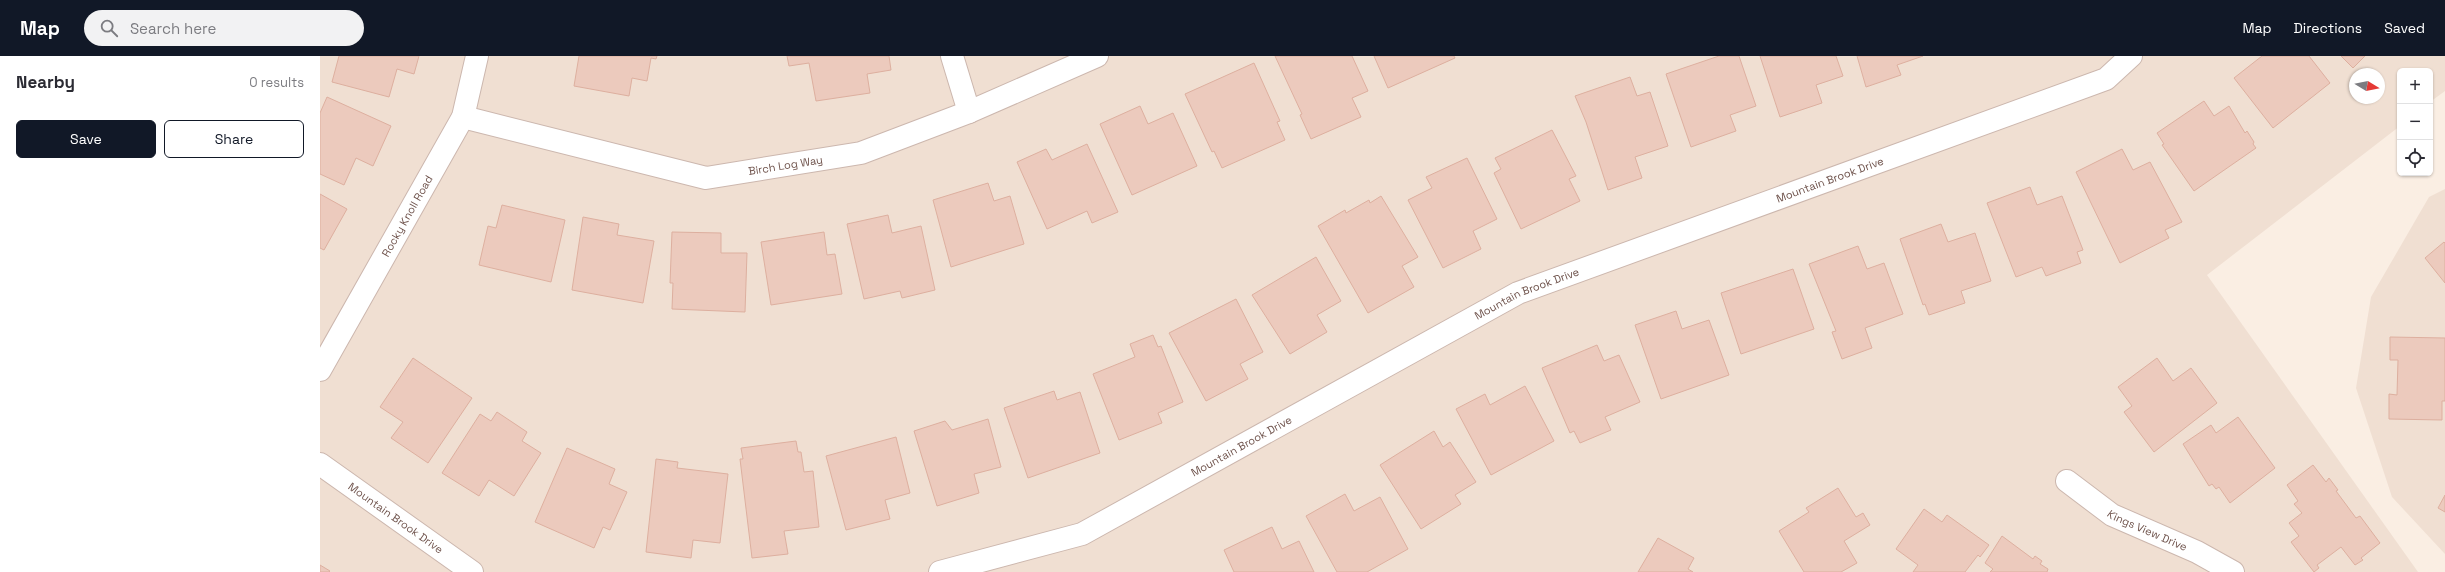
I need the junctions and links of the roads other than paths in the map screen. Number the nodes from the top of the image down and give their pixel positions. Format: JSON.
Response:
{"nodes":[{"id":1,"x":477,"y":56,"type":"edge"},
{"id":2,"x":952,"y":56,"type":"edge"},
{"id":3,"x":1096,"y":56,"type":"edge"},
{"id":4,"x":2131,"y":56,"type":"edge"},
{"id":5,"x":969,"y":112,"type":"junction"},
{"id":6,"x":463,"y":117,"type":"junction"},
{"id":7,"x":320,"y":370,"type":"edge"},
{"id":8,"x":320,"y":464,"type":"edge"},
{"id":9,"x":2067,"y":481,"type":"dead end"},
{"id":10,"x":472,"y":572,"type":"edge"},
{"id":11,"x":940,"y":572,"type":"edge"},
{"id":12,"x":2233,"y":572,"type":"edge"}],
"edges":[{"from":1,"to":6,"type":"street","name":"Rocky Knoll Road"},
{"from":2,"to":5,"type":"street"},
{"from":3,"to":5,"type":"street","name":"Birch Log Way"},
{"from":4,"to":11,"type":"street","name":"Mountain Brook Drive"},
{"from":5,"to":6,"type":"street","name":"Birch Log Way"},
{"from":6,"to":7,"type":"street","name":"Rocky Knoll Road"},
{"from":8,"to":10,"type":"street","name":"Mountain Brook Drive"},
{"from":9,"to":12,"type":"street","name":"Kings View Drive"}]}
